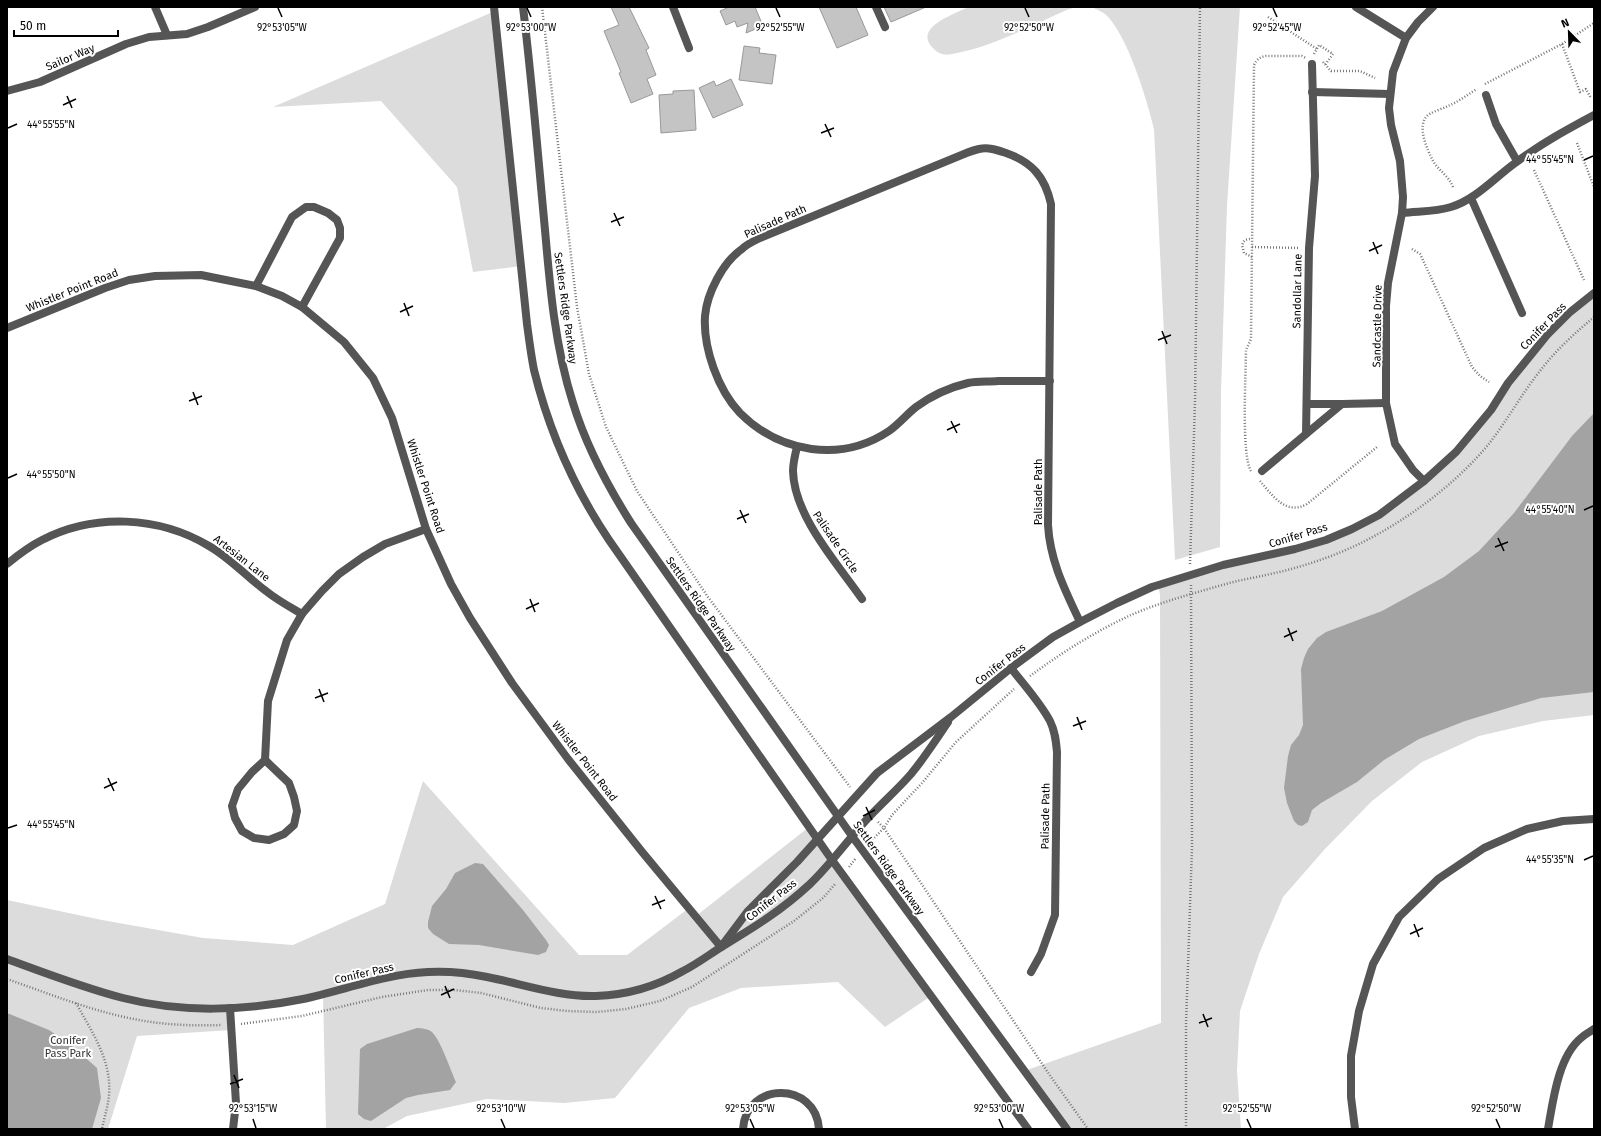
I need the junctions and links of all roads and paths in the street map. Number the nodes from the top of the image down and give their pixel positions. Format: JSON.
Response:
{"nodes":[{"id":1,"x":155,"y":7,"type":"edge"},
{"id":2,"x":255,"y":7,"type":"edge"},
{"id":3,"x":494,"y":7,"type":"edge"},
{"id":4,"x":523,"y":7,"type":"edge"},
{"id":5,"x":542,"y":7,"type":"edge"},
{"id":6,"x":673,"y":7,"type":"edge"},
{"id":7,"x":876,"y":7,"type":"edge"},
{"id":8,"x":1200,"y":7,"type":"edge"},
{"id":9,"x":1356,"y":7,"type":"edge"},
{"id":10,"x":1433,"y":7,"type":"edge"},
{"id":11,"x":1268,"y":17,"type":"dead end"},
{"id":12,"x":1594,"y":23,"type":"edge"},
{"id":13,"x":885,"y":27,"type":"dead end"},
{"id":14,"x":167,"y":35,"type":"junction"},
{"id":15,"x":1406,"y":38,"type":"junction"},
{"id":16,"x":1562,"y":44,"type":"junction"},
{"id":17,"x":689,"y":48,"type":"dead end"},
{"id":18,"x":1317,"y":49,"type":"junction"},
{"id":19,"x":1319,"y":58,"type":"dead end"},
{"id":20,"x":1313,"y":60,"type":"junction"},
{"id":21,"x":1326,"y":65,"type":"junction"},
{"id":22,"x":1375,"y":78,"type":"dead end"},
{"id":23,"x":7,"y":91,"type":"edge"},
{"id":24,"x":1312,"y":92,"type":"junction"},
{"id":25,"x":1390,"y":94,"type":"junction"},
{"id":26,"x":1486,"y":95,"type":"dead end"},
{"id":27,"x":1591,"y":98,"type":"dead end"},
{"id":28,"x":1594,"y":115,"type":"edge"},
{"id":29,"x":1577,"y":143,"type":"dead end"},
{"id":30,"x":1517,"y":161,"type":"junction"},
{"id":31,"x":1534,"y":170,"type":"dead end"},
{"id":32,"x":1453,"y":187,"type":"dead end"},
{"id":33,"x":1594,"y":187,"type":"edge"},
{"id":34,"x":1471,"y":198,"type":"junction"},
{"id":35,"x":1402,"y":213,"type":"junction"},
{"id":36,"x":1252,"y":239,"type":"junction"},
{"id":37,"x":1252,"y":247,"type":"junction"},
{"id":38,"x":1309,"y":248,"type":"junction"},
{"id":39,"x":1412,"y":248,"type":"dead end"},
{"id":40,"x":1252,"y":257,"type":"junction"},
{"id":41,"x":1584,"y":280,"type":"dead end"},
{"id":42,"x":256,"y":286,"type":"junction"},
{"id":43,"x":1594,"y":294,"type":"edge"},
{"id":44,"x":302,"y":307,"type":"junction"},
{"id":45,"x":1522,"y":313,"type":"dead end"},
{"id":46,"x":1594,"y":317,"type":"edge"},
{"id":47,"x":7,"y":328,"type":"edge"},
{"id":48,"x":1050,"y":381,"type":"junction"},
{"id":49,"x":1489,"y":382,"type":"dead end"},
{"id":50,"x":1386,"y":403,"type":"junction"},
{"id":51,"x":1307,"y":404,"type":"junction"},
{"id":52,"x":1342,"y":404,"type":"junction"},
{"id":53,"x":1306,"y":434,"type":"junction"},
{"id":54,"x":797,"y":447,"type":"junction"},
{"id":55,"x":1377,"y":447,"type":"dead end"},
{"id":56,"x":1262,"y":471,"type":"dead end"},
{"id":57,"x":1254,"y":475,"type":"dead end"},
{"id":58,"x":1259,"y":480,"type":"dead end"},
{"id":59,"x":1424,"y":481,"type":"junction"},
{"id":60,"x":426,"y":530,"type":"junction"},
{"id":61,"x":1190,"y":556,"type":"dead end"},
{"id":62,"x":7,"y":564,"type":"edge"},
{"id":63,"x":1191,"y":594,"type":"junction"},
{"id":64,"x":862,"y":599,"type":"dead end"},
{"id":65,"x":302,"y":614,"type":"junction"},
{"id":66,"x":1080,"y":622,"type":"junction"},
{"id":67,"x":1011,"y":668,"type":"junction"},
{"id":68,"x":1022,"y":682,"type":"junction"},
{"id":69,"x":951,"y":717,"type":"junction"},
{"id":70,"x":265,"y":760,"type":"junction"},
{"id":71,"x":846,"y":782,"type":"dead end"},
{"id":72,"x":838,"y":816,"type":"junction"},
{"id":73,"x":1594,"y":819,"type":"edge"},
{"id":74,"x":884,"y":828,"type":"junction"},
{"id":75,"x":852,"y":836,"type":"junction"},
{"id":76,"x":818,"y":839,"type":"junction"},
{"id":77,"x":862,"y":850,"type":"junction"},
{"id":78,"x":832,"y":860,"type":"junction"},
{"id":79,"x":844,"y":874,"type":"junction"},
{"id":80,"x":721,"y":947,"type":"junction"},
{"id":81,"x":7,"y":959,"type":"edge"},
{"id":82,"x":1031,"y":972,"type":"dead end"},
{"id":83,"x":7,"y":979,"type":"edge"},
{"id":84,"x":76,"y":1003,"type":"junction"},
{"id":85,"x":230,"y":1008,"type":"junction"},
{"id":86,"x":231,"y":1025,"type":"junction"},
{"id":87,"x":1594,"y":1029,"type":"edge"},
{"id":88,"x":102,"y":1129,"type":"edge"},
{"id":89,"x":233,"y":1129,"type":"edge"},
{"id":90,"x":743,"y":1129,"type":"edge"},
{"id":91,"x":819,"y":1129,"type":"edge"},
{"id":92,"x":1028,"y":1129,"type":"edge"},
{"id":93,"x":1066,"y":1129,"type":"edge"},
{"id":94,"x":1088,"y":1129,"type":"edge"},
{"id":95,"x":1186,"y":1129,"type":"edge"},
{"id":96,"x":1355,"y":1129,"type":"edge"},
{"id":97,"x":1548,"y":1129,"type":"edge"}],
"edges":[{"from":1,"to":14,"type":"street"},
{"from":2,"to":14,"type":"street","name":"Sailor Way"},
{"from":3,"to":76,"type":"street"},
{"from":4,"to":72,"type":"street","name":"Settlers Ridge Parkway"},
{"from":5,"to":71,"type":"path"},
{"from":6,"to":17,"type":"street"},
{"from":7,"to":13,"type":"street"},
{"from":8,"to":61,"type":"path"},
{"from":9,"to":15,"type":"street"},
{"from":10,"to":15,"type":"street","name":"Sandcastle Drive"},
{"from":11,"to":18,"type":"path"},
{"from":12,"to":16,"type":"path"},
{"from":14,"to":23,"type":"street","name":"Sailor Way"},
{"from":15,"to":25,"type":"street","name":"Sandcastle Drive"},
{"from":16,"to":27,"type":"path"},
{"from":16,"to":32,"type":"path"},
{"from":18,"to":20,"type":"path"},
{"from":18,"to":21,"type":"path"},
{"from":19,"to":21,"type":"path"},
{"from":20,"to":24,"type":"street","name":"Sandollar Lane"},
{"from":20,"to":36,"type":"path"},
{"from":21,"to":22,"type":"path"},
{"from":24,"to":25,"type":"street"},
{"from":24,"to":38,"type":"street","name":"Sandollar Lane"},
{"from":25,"to":35,"type":"street","name":"Sandcastle Drive"},
{"from":26,"to":30,"type":"street"},
{"from":28,"to":30,"type":"street"},
{"from":29,"to":33,"type":"path"},
{"from":30,"to":34,"type":"street"},
{"from":31,"to":41,"type":"path"},
{"from":34,"to":35,"type":"street"},
{"from":34,"to":45,"type":"street"},
{"from":35,"to":50,"type":"street","name":"Sandcastle Drive"},
{"from":36,"to":37,"type":"path"},
{"from":36,"to":40,"type":"path"},
{"from":37,"to":38,"type":"path"},
{"from":37,"to":40,"type":"path"},
{"from":38,"to":51,"type":"street","name":"Sandollar Lane"},
{"from":39,"to":49,"type":"path"},
{"from":40,"to":57,"type":"path"},
{"from":42,"to":44,"type":"street","name":"Whistler Point Road"},
{"from":42,"to":44,"type":"street"},
{"from":42,"to":47,"type":"street","name":"Whistler Point Road"},
{"from":43,"to":59,"type":"street","name":"Conifer Pass"},
{"from":44,"to":60,"type":"street","name":"Whistler Point Road"},
{"from":46,"to":63,"type":"path"},
{"from":48,"to":54,"type":"street","name":"Palisade Path"},
{"from":48,"to":54,"type":"street","name":"Palisade Path"},
{"from":48,"to":66,"type":"street","name":"Palisade Path"},
{"from":50,"to":52,"type":"street"},
{"from":50,"to":59,"type":"street","name":"Sandcastle Drive"},
{"from":51,"to":52,"type":"street"},
{"from":51,"to":53,"type":"street","name":"Sandollar Lane"},
{"from":52,"to":53,"type":"street"},
{"from":53,"to":56,"type":"street"},
{"from":54,"to":64,"type":"street","name":"Palisade Circle"},
{"from":55,"to":58,"type":"path"},
{"from":59,"to":66,"type":"street","name":"Conifer Pass"},
{"from":60,"to":65,"type":"street"},
{"from":60,"to":80,"type":"street","name":"Whistler Point Road"},
{"from":62,"to":65,"type":"street","name":"Artesian Lane"},
{"from":63,"to":68,"type":"path"},
{"from":63,"to":95,"type":"path"},
{"from":65,"to":70,"type":"street"},
{"from":66,"to":67,"type":"street","name":"Conifer Pass"},
{"from":67,"to":68,"type":"street","name":"Palisade Path"},
{"from":67,"to":69,"type":"street","name":"Conifer Pass"},
{"from":68,"to":74,"type":"path"},
{"from":68,"to":82,"type":"street","name":"Palisade Path"},
{"from":69,"to":72,"type":"street","name":"Conifer Pass"},
{"from":69,"to":75,"type":"street","name":"Conifer Pass"},
{"from":70,"to":70,"type":"street"},
{"from":72,"to":75,"type":"street","name":"Settlers Ridge Parkway"},
{"from":72,"to":76,"type":"street","name":"Conifer Pass"},
{"from":73,"to":96,"type":"street"},
{"from":74,"to":77,"type":"path"},
{"from":74,"to":94,"type":"path"},
{"from":75,"to":77,"type":"street","name":"Settlers Ridge Parkway"},
{"from":75,"to":78,"type":"street","name":"Conifer Pass"},
{"from":76,"to":78,"type":"street"},
{"from":76,"to":80,"type":"street","name":"Conifer Pass"},
{"from":77,"to":79,"type":"path"},
{"from":77,"to":93,"type":"street","name":"Settlers Ridge Parkway"},
{"from":78,"to":79,"type":"street"},
{"from":78,"to":80,"type":"street","name":"Conifer Pass"},
{"from":79,"to":86,"type":"path"},
{"from":79,"to":92,"type":"street"},
{"from":80,"to":85,"type":"street","name":"Conifer Pass"},
{"from":81,"to":85,"type":"street","name":"Conifer Pass"},
{"from":83,"to":84,"type":"path"},
{"from":84,"to":86,"type":"path"},
{"from":84,"to":88,"type":"path"},
{"from":85,"to":86,"type":"street"},
{"from":86,"to":89,"type":"street"},
{"from":87,"to":97,"type":"street"},
{"from":90,"to":91,"type":"street"}]}
